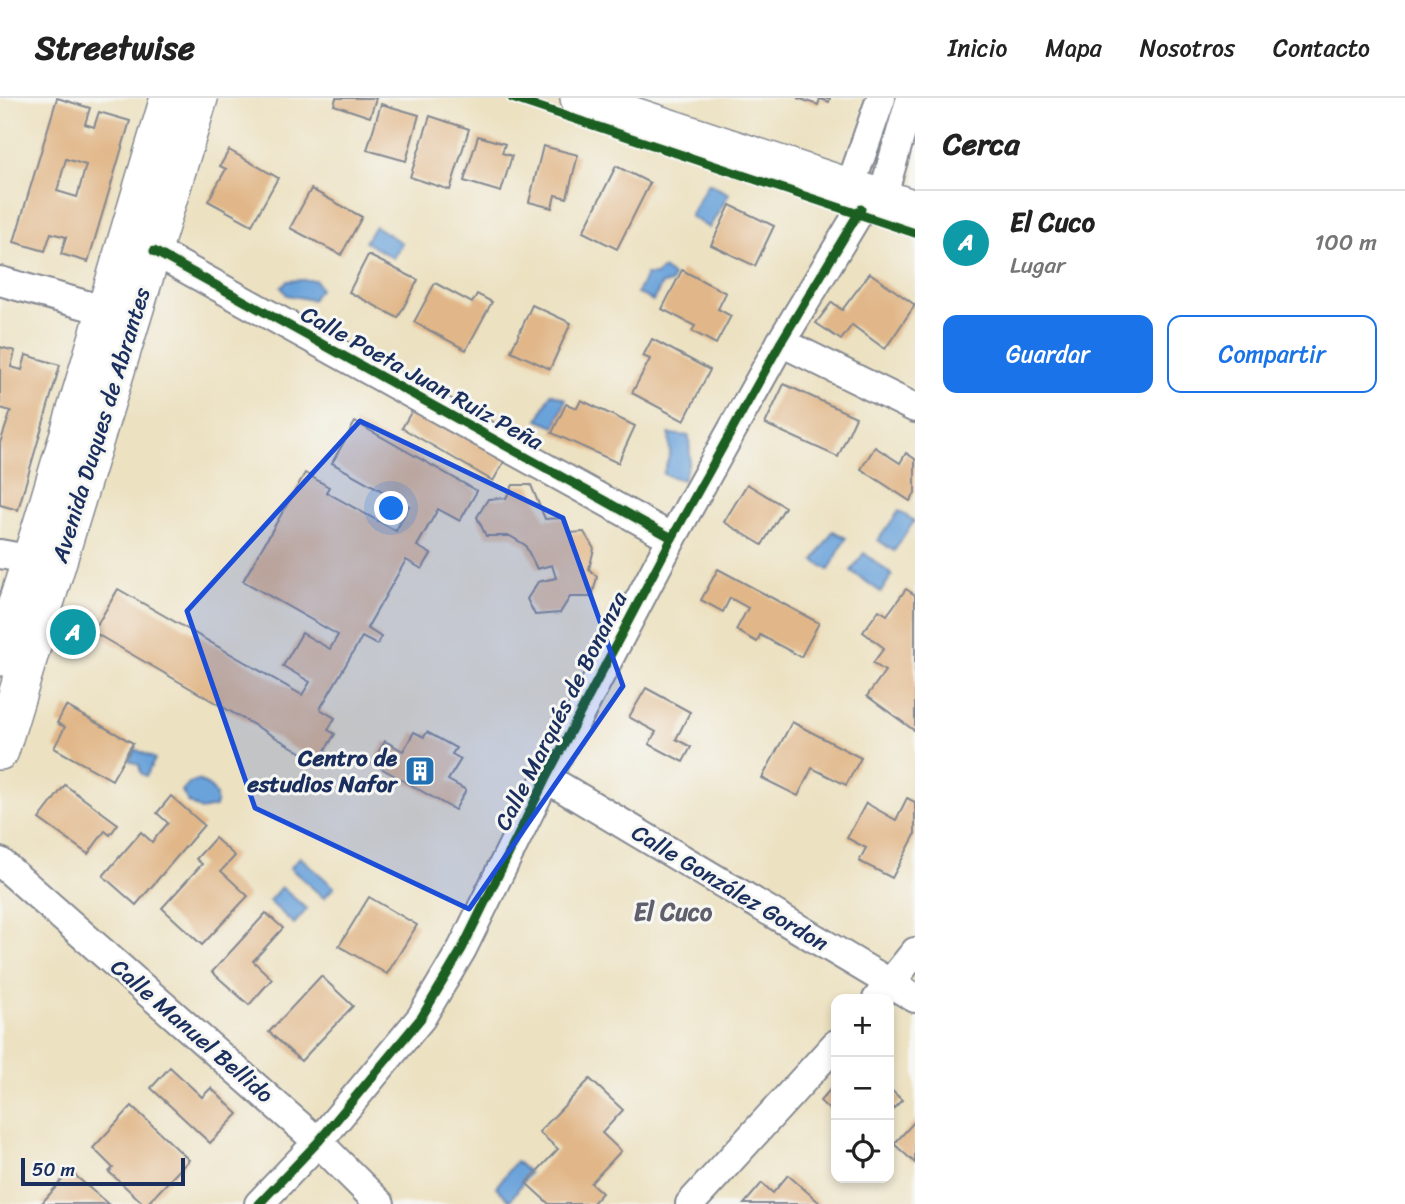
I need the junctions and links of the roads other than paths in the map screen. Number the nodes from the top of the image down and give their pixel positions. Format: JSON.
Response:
{"nodes":[{"id":1,"x":169,"y":98,"type":"edge"},
{"id":2,"x":199,"y":98,"type":"edge"},
{"id":3,"x":579,"y":98,"type":"edge"},
{"id":4,"x":659,"y":98,"type":"edge"},
{"id":5,"x":881,"y":98,"type":"edge"},
{"id":6,"x":911,"y":98,"type":"edge"},
{"id":7,"x":881,"y":190,"type":"edge"},
{"id":8,"x":154,"y":251,"type":"junction"},
{"id":9,"x":0,"y":281,"type":"edge"},
{"id":10,"x":120,"y":315,"type":"junction"},
{"id":11,"x":781,"y":342,"type":"junction"},
{"id":12,"x":915,"y":408,"type":"edge"},
{"id":13,"x":672,"y":538,"type":"junction"},
{"id":14,"x":29,"y":559,"type":"edge"},
{"id":15,"x":0,"y":657,"type":"edge"},
{"id":16,"x":0,"y":751,"type":"edge"},
{"id":17,"x":546,"y":778,"type":"junction"},
{"id":18,"x":0,"y":862,"type":"edge"},
{"id":19,"x":915,"y":952,"type":"edge"},
{"id":20,"x":884,"y":992,"type":"edge"},
{"id":21,"x":915,"y":998,"type":"edge"},
{"id":22,"x":831,"y":1049,"type":"edge"},
{"id":23,"x":318,"y":1142,"type":"junction"},
{"id":24,"x":259,"y":1204,"type":"edge"},
{"id":25,"x":380,"y":1204,"type":"edge"},
{"id":26,"x":690,"y":1204,"type":"edge"}],
"edges":[{"from":1,"to":10,"type":"main road","name":"Avenida Duques de Abrantes"},
{"from":2,"to":8,"type":"main road","name":"Avenida Duques de Abrantes"},
{"from":3,"to":7,"type":"main road"},
{"from":4,"to":7,"type":"main road"},
{"from":5,"to":7,"type":"street"},
{"from":6,"to":7,"type":"street"},
{"from":7,"to":11,"type":"street","name":"Calle Marqués de Bonanza"},
{"from":8,"to":10,"type":"main road","name":"Avenida Duques de Abrantes"},
{"from":8,"to":13,"type":"street","name":"Calle Poeta Juan Ruiz Peña"},
{"from":9,"to":10,"type":"street"},
{"from":10,"to":14,"type":"main road","name":"Avenida Duques de Abrantes"},
{"from":11,"to":12,"type":"street"},
{"from":11,"to":13,"type":"street","name":"Calle Marqués de Bonanza"},
{"from":13,"to":17,"type":"street","name":"Calle Marqués de Bonanza"},
{"from":14,"to":15,"type":"main road","name":"Avenida Duques de Abrantes"},
{"from":14,"to":16,"type":"main road","name":"Avenida Duques de Abrantes"},
{"from":17,"to":20,"type":"street","name":"Calle González Gordon"},
{"from":17,"to":23,"type":"street","name":"Calle Marqués de Bonanza"},
{"from":18,"to":23,"type":"street","name":"Calle Manuel Bellido"},
{"from":19,"to":20,"type":"street"},
{"from":20,"to":21,"type":"street","name":"Calle González Gordon"},
{"from":22,"to":26,"type":"street"},
{"from":23,"to":24,"type":"street","name":"Calle Marqués de Bonanza"},
{"from":23,"to":25,"type":"street","name":"Calle Manuel Bellido"}]}
